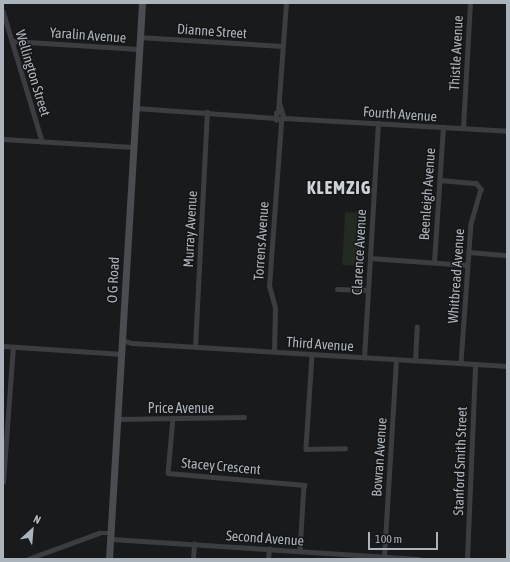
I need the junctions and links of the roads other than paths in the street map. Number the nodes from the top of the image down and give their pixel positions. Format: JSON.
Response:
{"nodes":[{"id":1,"x":142,"y":3,"type":"edge"},
{"id":2,"x":286,"y":3,"type":"edge"},
{"id":3,"x":470,"y":3,"type":"edge"},
{"id":4,"x":3,"y":11,"type":"edge"},
{"id":5,"x":139,"y":37,"type":"junction"},
{"id":6,"x":12,"y":40,"type":"junction"},
{"id":7,"x":284,"y":46,"type":"junction"},
{"id":8,"x":139,"y":49,"type":"junction"},
{"id":9,"x":136,"y":108,"type":"junction"},
{"id":10,"x":207,"y":112,"type":"junction"},
{"id":11,"x":279,"y":116,"type":"junction"},
{"id":12,"x":378,"y":124,"type":"junction"},
{"id":13,"x":443,"y":127,"type":"junction"},
{"id":14,"x":462,"y":128,"type":"junction"},
{"id":15,"x":507,"y":131,"type":"edge"},
{"id":16,"x":3,"y":139,"type":"edge"},
{"id":17,"x":42,"y":141,"type":"junction"},
{"id":18,"x":133,"y":147,"type":"junction"},
{"id":19,"x":440,"y":180,"type":"junction"},
{"id":20,"x":342,"y":189,"type":"dead end"},
{"id":21,"x":374,"y":190,"type":"junction"},
{"id":22,"x":469,"y":252,"type":"junction"},
{"id":23,"x":507,"y":255,"type":"edge"},
{"id":24,"x":370,"y":258,"type":"junction"},
{"id":25,"x":434,"y":262,"type":"junction"},
{"id":26,"x":467,"y":265,"type":"junction"},
{"id":27,"x":337,"y":289,"type":"dead end"},
{"id":28,"x":368,"y":290,"type":"junction"},
{"id":29,"x":417,"y":327,"type":"dead end"},
{"id":30,"x":122,"y":340,"type":"junction"},
{"id":31,"x":132,"y":343,"type":"junction"},
{"id":32,"x":3,"y":346,"type":"edge"},
{"id":33,"x":13,"y":347,"type":"junction"},
{"id":34,"x":195,"y":347,"type":"junction"},
{"id":35,"x":122,"y":351,"type":"junction"},
{"id":36,"x":274,"y":352,"type":"junction"},
{"id":37,"x":312,"y":355,"type":"junction"},
{"id":38,"x":364,"y":358,"type":"junction"},
{"id":39,"x":396,"y":360,"type":"junction"},
{"id":40,"x":415,"y":361,"type":"junction"},
{"id":41,"x":461,"y":363,"type":"junction"},
{"id":42,"x":475,"y":365,"type":"junction"},
{"id":43,"x":507,"y":366,"type":"edge"},
{"id":44,"x":244,"y":417,"type":"dead end"},
{"id":45,"x":118,"y":418,"type":"junction"},
{"id":46,"x":173,"y":418,"type":"junction"},
{"id":47,"x":5,"y":424,"type":"edge"},
{"id":48,"x":345,"y":448,"type":"dead end"},
{"id":49,"x":3,"y":482,"type":"edge"},
{"id":50,"x":111,"y":536,"type":"junction"},
{"id":51,"x":194,"y":544,"type":"junction"},
{"id":52,"x":269,"y":549,"type":"junction"},
{"id":53,"x":300,"y":551,"type":"junction"},
{"id":54,"x":342,"y":556,"type":"edge"},
{"id":55,"x":384,"y":556,"type":"junction"},
{"id":56,"x":28,"y":559,"type":"edge"},
{"id":57,"x":109,"y":559,"type":"edge"},
{"id":58,"x":193,"y":559,"type":"edge"},
{"id":59,"x":268,"y":559,"type":"edge"},
{"id":60,"x":409,"y":559,"type":"edge"},
{"id":61,"x":418,"y":559,"type":"edge"},
{"id":62,"x":467,"y":559,"type":"edge"}],
"edges":[{"from":1,"to":5,"type":"main road","name":"O G Road"},
{"from":2,"to":7,"type":"street","name":"Torrens Avenue"},
{"from":3,"to":14,"type":"street","name":"Thistle Avenue"},
{"from":4,"to":6,"type":"street","name":"Wellington Street"},
{"from":5,"to":7,"type":"street","name":"Dianne Street"},
{"from":5,"to":8,"type":"main road","name":"O G Road"},
{"from":6,"to":8,"type":"street","name":"Yaralin Avenue"},
{"from":6,"to":17,"type":"street","name":"Wellington Street"},
{"from":7,"to":11,"type":"street","name":"Torrens Avenue"},
{"from":8,"to":9,"type":"main road","name":"O G Road"},
{"from":9,"to":10,"type":"street","name":"Fourth Avenue"},
{"from":9,"to":18,"type":"main road","name":"O G Road"},
{"from":10,"to":11,"type":"street","name":"Fourth Avenue"},
{"from":10,"to":34,"type":"street","name":"Murray Avenue"},
{"from":11,"to":12,"type":"street","name":"Fourth Avenue"},
{"from":11,"to":36,"type":"street","name":"Torrens Avenue"},
{"from":12,"to":13,"type":"street","name":"Fourth Avenue"},
{"from":12,"to":21,"type":"street","name":"Clarence Avenue"},
{"from":13,"to":14,"type":"street","name":"Fourth Avenue"},
{"from":13,"to":19,"type":"street","name":"Beenleigh Avenue"},
{"from":14,"to":15,"type":"street","name":"Fourth Avenue"},
{"from":16,"to":17,"type":"street"},
{"from":17,"to":18,"type":"street"},
{"from":18,"to":30,"type":"main road","name":"O G Road"},
{"from":19,"to":22,"type":"street","name":"Whitbread Avenue"},
{"from":19,"to":25,"type":"street","name":"Beenleigh Avenue"},
{"from":20,"to":21,"type":"street"},
{"from":21,"to":24,"type":"street","name":"Clarence Avenue"},
{"from":22,"to":23,"type":"street"},
{"from":22,"to":26,"type":"street","name":"Whitbread Avenue"},
{"from":24,"to":25,"type":"street"},
{"from":24,"to":28,"type":"street","name":"Clarence Avenue"},
{"from":25,"to":26,"type":"street"},
{"from":26,"to":41,"type":"street","name":"Whitbread Avenue"},
{"from":27,"to":28,"type":"street"},
{"from":28,"to":38,"type":"street","name":"Clarence Avenue"},
{"from":29,"to":40,"type":"street"},
{"from":30,"to":31,"type":"street","name":"Third Avenue"},
{"from":30,"to":35,"type":"main road","name":"O G Road"},
{"from":31,"to":34,"type":"street","name":"Third Avenue"},
{"from":31,"to":35,"type":"street"},
{"from":32,"to":33,"type":"street"},
{"from":33,"to":35,"type":"street"},
{"from":33,"to":47,"type":"street"},
{"from":34,"to":36,"type":"street","name":"Third Avenue"},
{"from":35,"to":45,"type":"main road","name":"O G Road"},
{"from":36,"to":37,"type":"street","name":"Third Avenue"},
{"from":37,"to":38,"type":"street","name":"Third Avenue"},
{"from":37,"to":48,"type":"street"},
{"from":38,"to":39,"type":"street","name":"Third Avenue"},
{"from":39,"to":40,"type":"street","name":"Third Avenue"},
{"from":39,"to":55,"type":"street","name":"Bowran Avenue"},
{"from":40,"to":41,"type":"street","name":"Third Avenue"},
{"from":41,"to":42,"type":"street","name":"Third Avenue"},
{"from":42,"to":43,"type":"street","name":"Third Avenue"},
{"from":42,"to":62,"type":"street","name":"Stanford Smith Street"},
{"from":44,"to":46,"type":"street","name":"Price Avenue"},
{"from":45,"to":46,"type":"street","name":"Price Avenue"},
{"from":45,"to":50,"type":"main road","name":"O G Road"},
{"from":46,"to":53,"type":"street","name":"Stacey Crescent"},
{"from":47,"to":49,"type":"street"},
{"from":50,"to":51,"type":"street","name":"Second Avenue"},
{"from":50,"to":56,"type":"street","name":"Second Avenue"},
{"from":50,"to":57,"type":"main road","name":"O G Road"},
{"from":51,"to":52,"type":"street","name":"Second Avenue"},
{"from":51,"to":58,"type":"street"},
{"from":52,"to":53,"type":"street","name":"Second Avenue"},
{"from":52,"to":59,"type":"street"},
{"from":53,"to":54,"type":"street","name":"Second Avenue"},
{"from":54,"to":55,"type":"street","name":"Second Avenue"},
{"from":55,"to":60,"type":"street","name":"Second Avenue"},
{"from":60,"to":61,"type":"street","name":"Second Avenue"}]}
